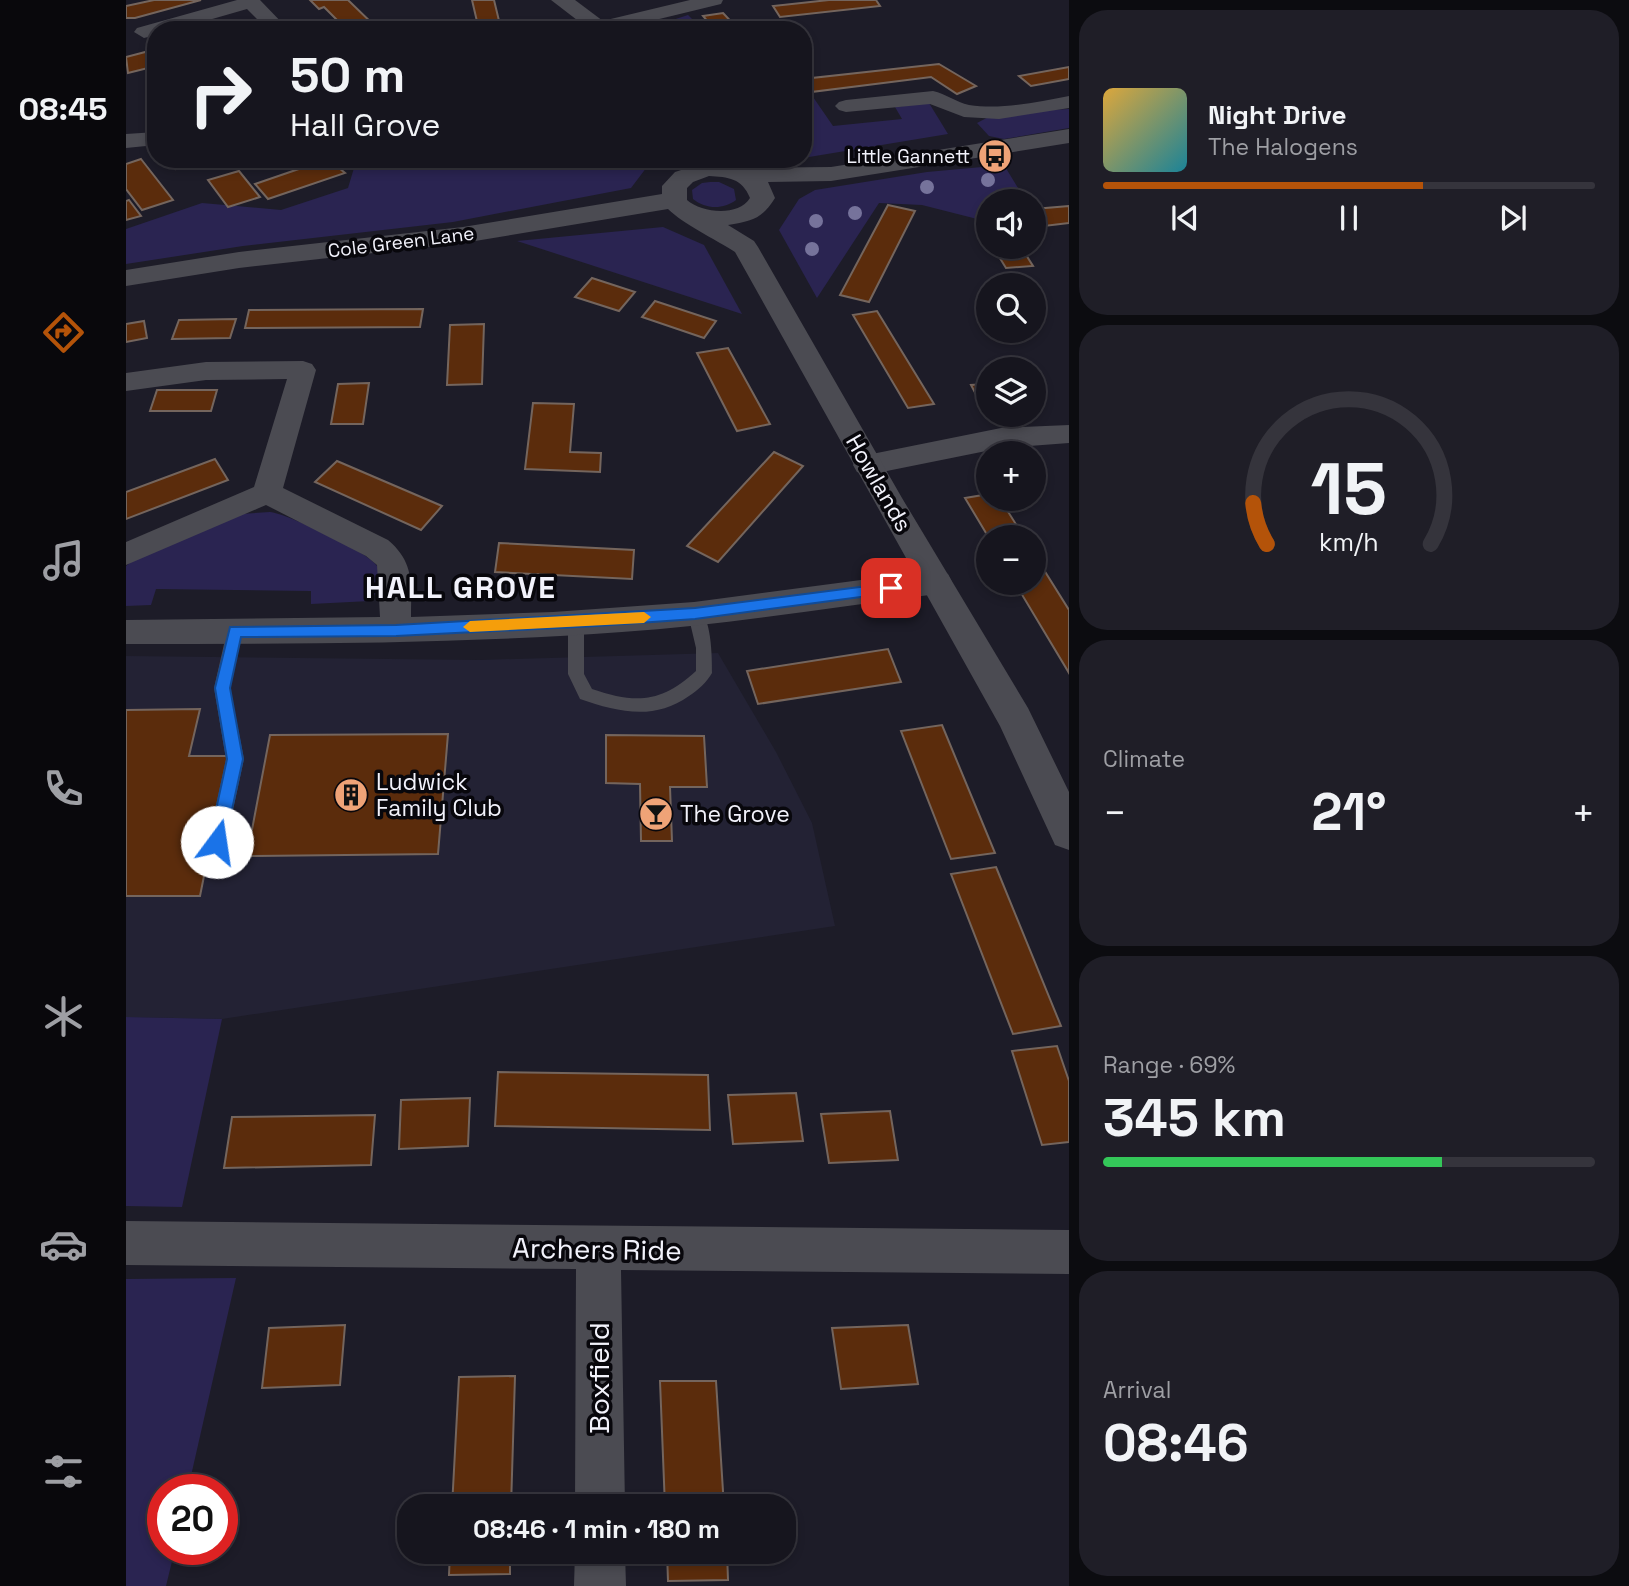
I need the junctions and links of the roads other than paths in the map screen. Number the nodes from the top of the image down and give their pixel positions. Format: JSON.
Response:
{"nodes":[{"id":1,"x":561,"y":0,"type":"edge"},
{"id":2,"x":714,"y":0,"type":"edge"},
{"id":3,"x":253,"y":5,"type":"edge"},
{"id":4,"x":188,"y":21,"type":"edge"},
{"id":5,"x":267,"y":21,"type":"edge"},
{"id":6,"x":591,"y":21,"type":"edge"},
{"id":7,"x":634,"y":21,"type":"edge"},
{"id":8,"x":147,"y":31,"type":"edge"},
{"id":9,"x":144,"y":32,"type":"dead end"},
{"id":10,"x":1069,"y":102,"type":"edge"},
{"id":11,"x":846,"y":106,"type":"dead end"},
{"id":12,"x":977,"y":113,"type":"junction"},
{"id":13,"x":1069,"y":136,"type":"edge"},
{"id":14,"x":147,"y":139,"type":"edge"},
{"id":15,"x":126,"y":141,"type":"edge"},
{"id":16,"x":992,"y":149,"type":"junction"},
{"id":17,"x":692,"y":168,"type":"edge"},
{"id":18,"x":716,"y":168,"type":"edge"},
{"id":19,"x":831,"y":174,"type":"junction"},
{"id":20,"x":746,"y":175,"type":"junction"},
{"id":21,"x":674,"y":200,"type":"junction"},
{"id":22,"x":758,"y":205,"type":"junction"},
{"id":23,"x":696,"y":216,"type":"junction"},
{"id":24,"x":745,"y":247,"type":"junction"},
{"id":25,"x":126,"y":278,"type":"edge"},
{"id":26,"x":126,"y":382,"type":"edge"},
{"id":27,"x":1069,"y":433,"type":"edge"},
{"id":28,"x":867,"y":465,"type":"junction"},
{"id":29,"x":267,"y":493,"type":"junction"},
{"id":30,"x":126,"y":554,"type":"edge"},
{"id":31,"x":937,"y":582,"type":"junction"},
{"id":32,"x":695,"y":614,"type":"junction"},
{"id":33,"x":576,"y":621,"type":"junction"},
{"id":34,"x":396,"y":630,"type":"junction"},
{"id":35,"x":235,"y":631,"type":"junction"},
{"id":36,"x":126,"y":632,"type":"edge"},
{"id":37,"x":1069,"y":833,"type":"edge"},
{"id":38,"x":217,"y":842,"type":"dead end"},
{"id":39,"x":126,"y":1243,"type":"edge"},
{"id":40,"x":598,"y":1249,"type":"junction"},
{"id":41,"x":1069,"y":1252,"type":"edge"},
{"id":42,"x":600,"y":1494,"type":"edge"},
{"id":43,"x":600,"y":1564,"type":"edge"},
{"id":44,"x":600,"y":1586,"type":"edge"}],
"edges":[{"from":1,"to":6,"type":"street"},
{"from":2,"to":7,"type":"street"},
{"from":3,"to":4,"type":"street"},
{"from":3,"to":5,"type":"street"},
{"from":8,"to":9,"type":"street"},
{"from":10,"to":12,"type":"street"},
{"from":11,"to":12,"type":"street"},
{"from":12,"to":16,"type":"street"},
{"from":13,"to":16,"type":"street"},
{"from":14,"to":15,"type":"street"},
{"from":16,"to":19,"type":"street"},
{"from":17,"to":21,"type":"street"},
{"from":18,"to":20,"type":"street"},
{"from":19,"to":20,"type":"street"},
{"from":19,"to":22,"type":"street"},
{"from":20,"to":22,"type":"street"},
{"from":21,"to":23,"type":"street","name":"Howlands"},
{"from":21,"to":25,"type":"street","name":"Cole Green Lane"},
{"from":22,"to":23,"type":"street"},
{"from":22,"to":24,"type":"street"},
{"from":23,"to":24,"type":"street","name":"Howlands"},
{"from":24,"to":28,"type":"street","name":"Howlands"},
{"from":26,"to":29,"type":"street"},
{"from":27,"to":28,"type":"street"},
{"from":28,"to":31,"type":"street","name":"Howlands"},
{"from":29,"to":30,"type":"street"},
{"from":29,"to":34,"type":"street"},
{"from":31,"to":32,"type":"street"},
{"from":31,"to":37,"type":"street","name":"Howlands"},
{"from":32,"to":33,"type":"street"},
{"from":32,"to":33,"type":"lane"},
{"from":33,"to":34,"type":"street"},
{"from":34,"to":35,"type":"street"},
{"from":35,"to":36,"type":"street"},
{"from":35,"to":38,"type":"lane"},
{"from":39,"to":40,"type":"street","name":"Archers Ride"},
{"from":40,"to":41,"type":"street","name":"Archers Ride"},
{"from":40,"to":42,"type":"street","name":"Boxfield"},
{"from":43,"to":44,"type":"street"}]}
